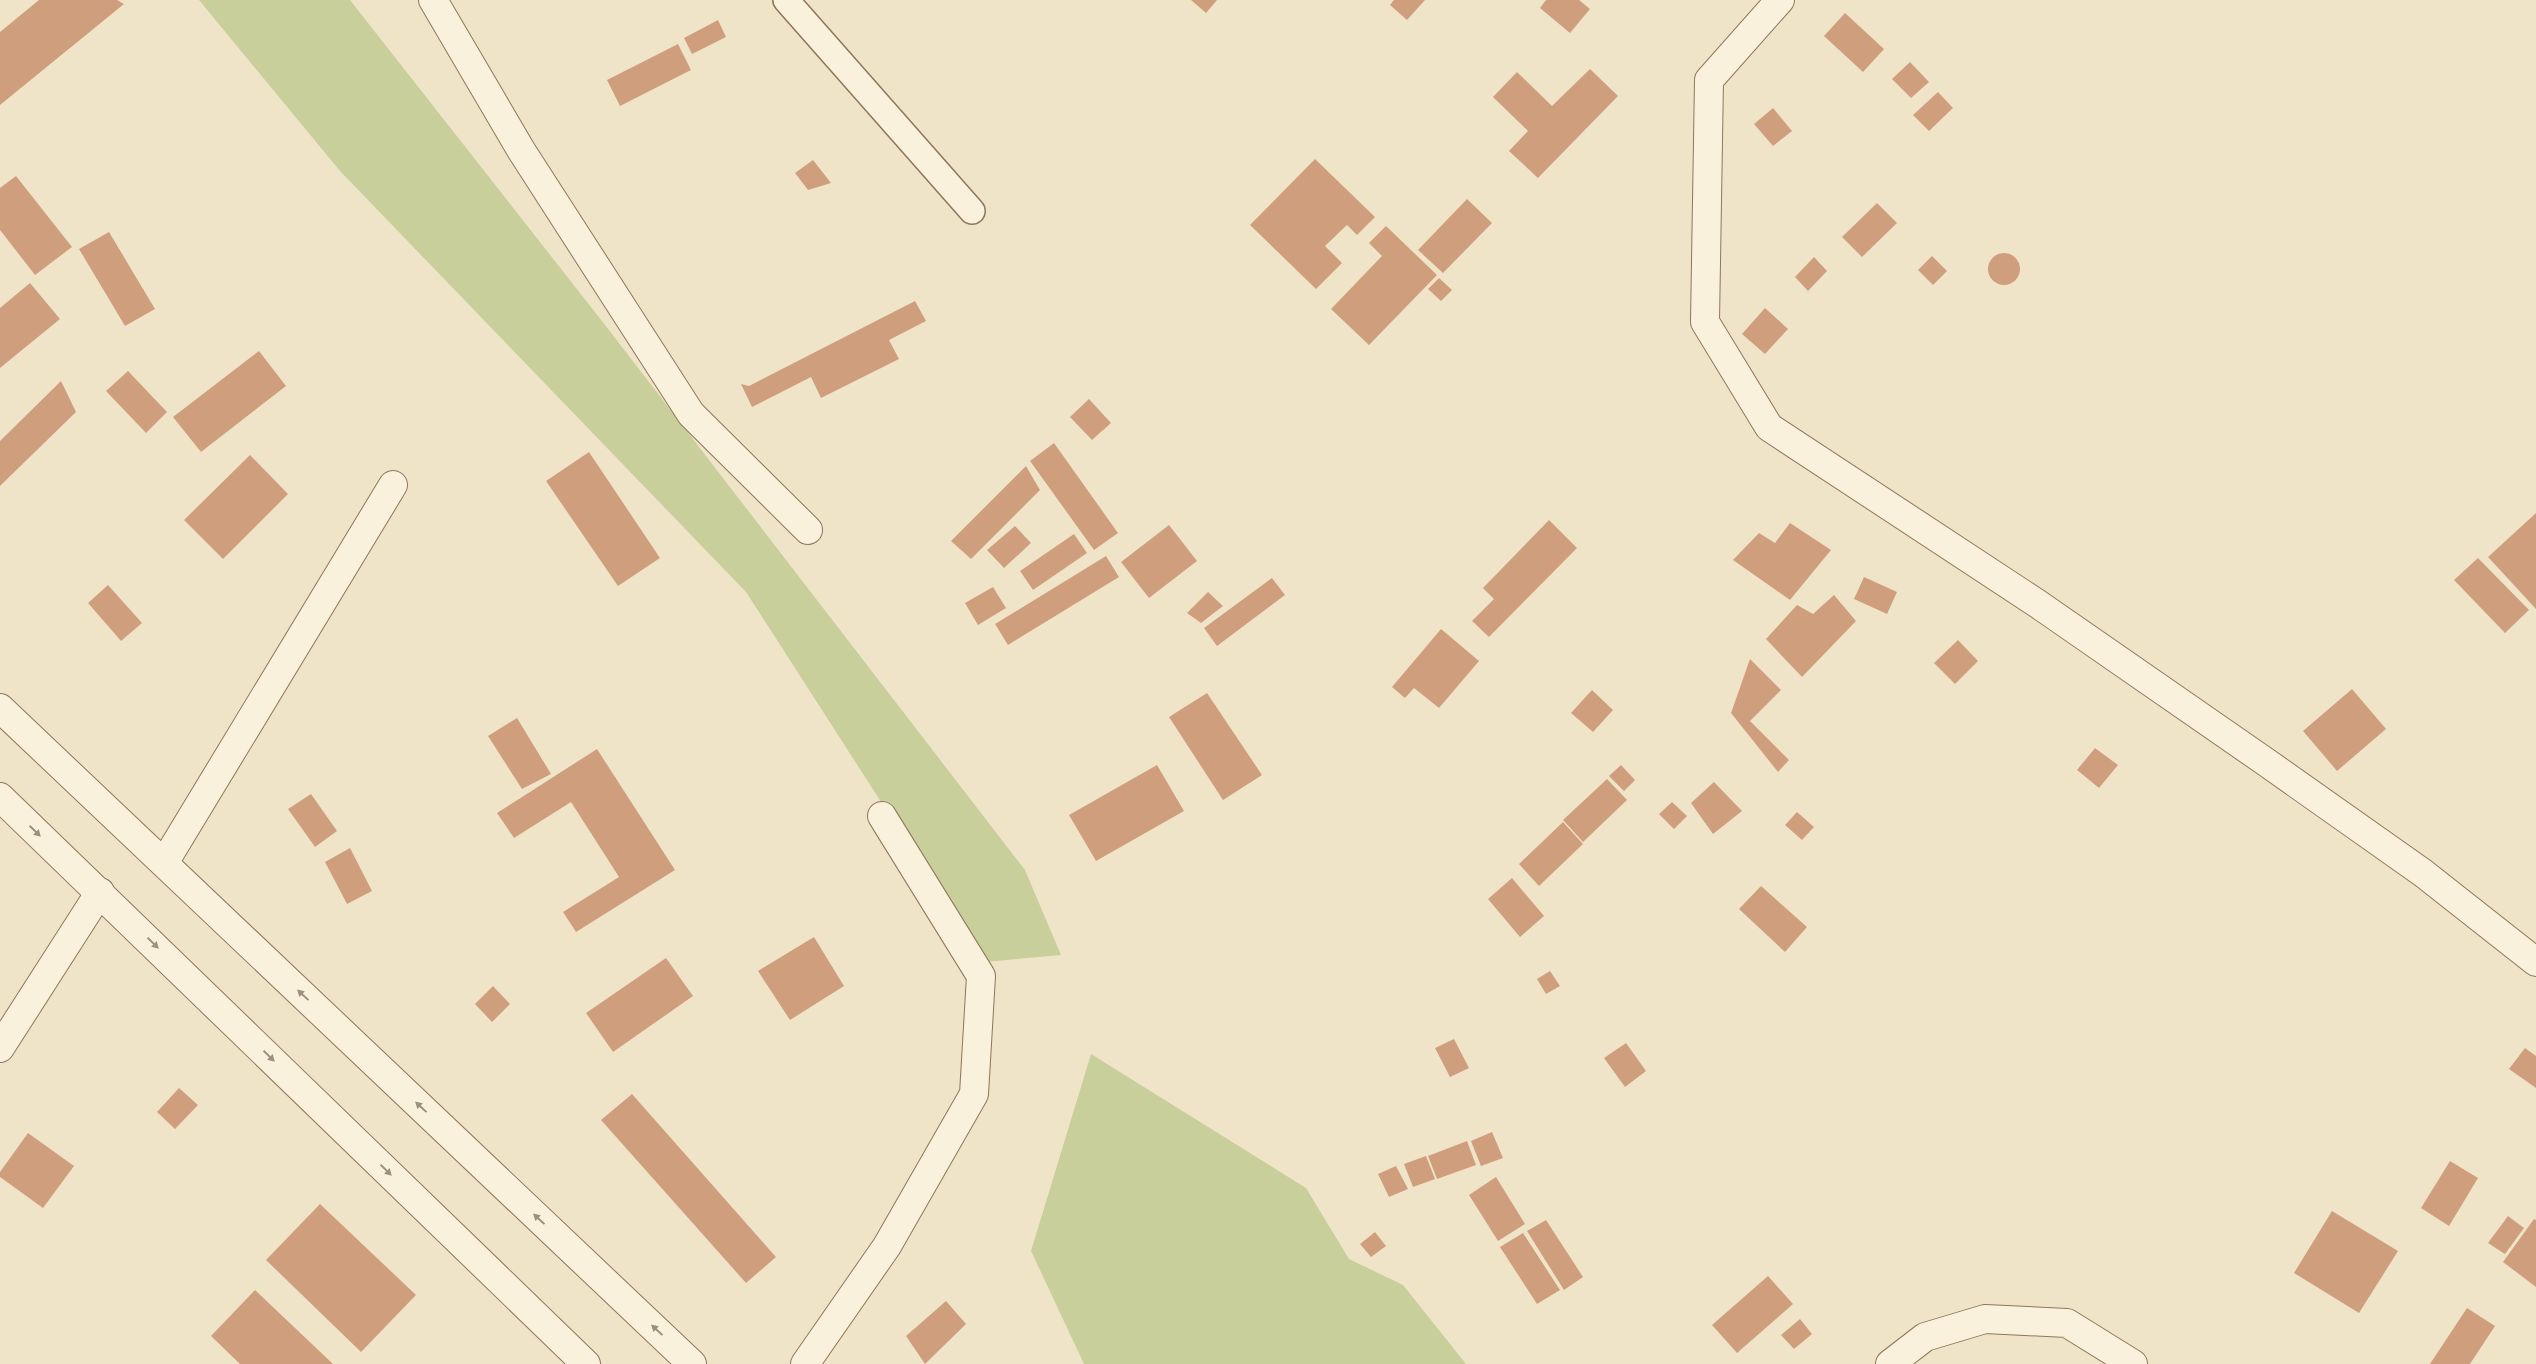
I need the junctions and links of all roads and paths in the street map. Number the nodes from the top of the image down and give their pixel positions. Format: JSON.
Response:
{"nodes":[{"id":1,"x":433,"y":0,"type":"edge"},
{"id":2,"x":786,"y":0,"type":"edge"},
{"id":3,"x":1780,"y":0,"type":"edge"},
{"id":4,"x":972,"y":211,"type":"dead end"},
{"id":5,"x":393,"y":485,"type":"dead end"},
{"id":6,"x":808,"y":530,"type":"dead end"},
{"id":7,"x":0,"y":708,"type":"edge"},
{"id":8,"x":0,"y":797,"type":"edge"},
{"id":9,"x":882,"y":816,"type":"dead end"},
{"id":10,"x":164,"y":863,"type":"junction"},
{"id":11,"x":100,"y":892,"type":"junction"},
{"id":12,"x":2536,"y":962,"type":"edge"},
{"id":13,"x":0,"y":1048,"type":"edge"},
{"id":14,"x":586,"y":1364,"type":"edge"},
{"id":15,"x":692,"y":1364,"type":"edge"},
{"id":16,"x":805,"y":1364,"type":"edge"},
{"id":17,"x":1890,"y":1364,"type":"edge"},
{"id":18,"x":2133,"y":1364,"type":"edge"}],
"edges":[{"from":1,"to":6,"type":"street"},
{"from":2,"to":4,"type":"lane"},
{"from":3,"to":12,"type":"street"},
{"from":5,"to":10,"type":"street"},
{"from":7,"to":10,"type":"street"},
{"from":8,"to":11,"type":"street","one_way":true},
{"from":9,"to":16,"type":"street"},
{"from":15,"to":10,"type":"street","one_way":true},
{"from":11,"to":13,"type":"street"},
{"from":11,"to":14,"type":"street","one_way":true},
{"from":17,"to":18,"type":"street"}]}
